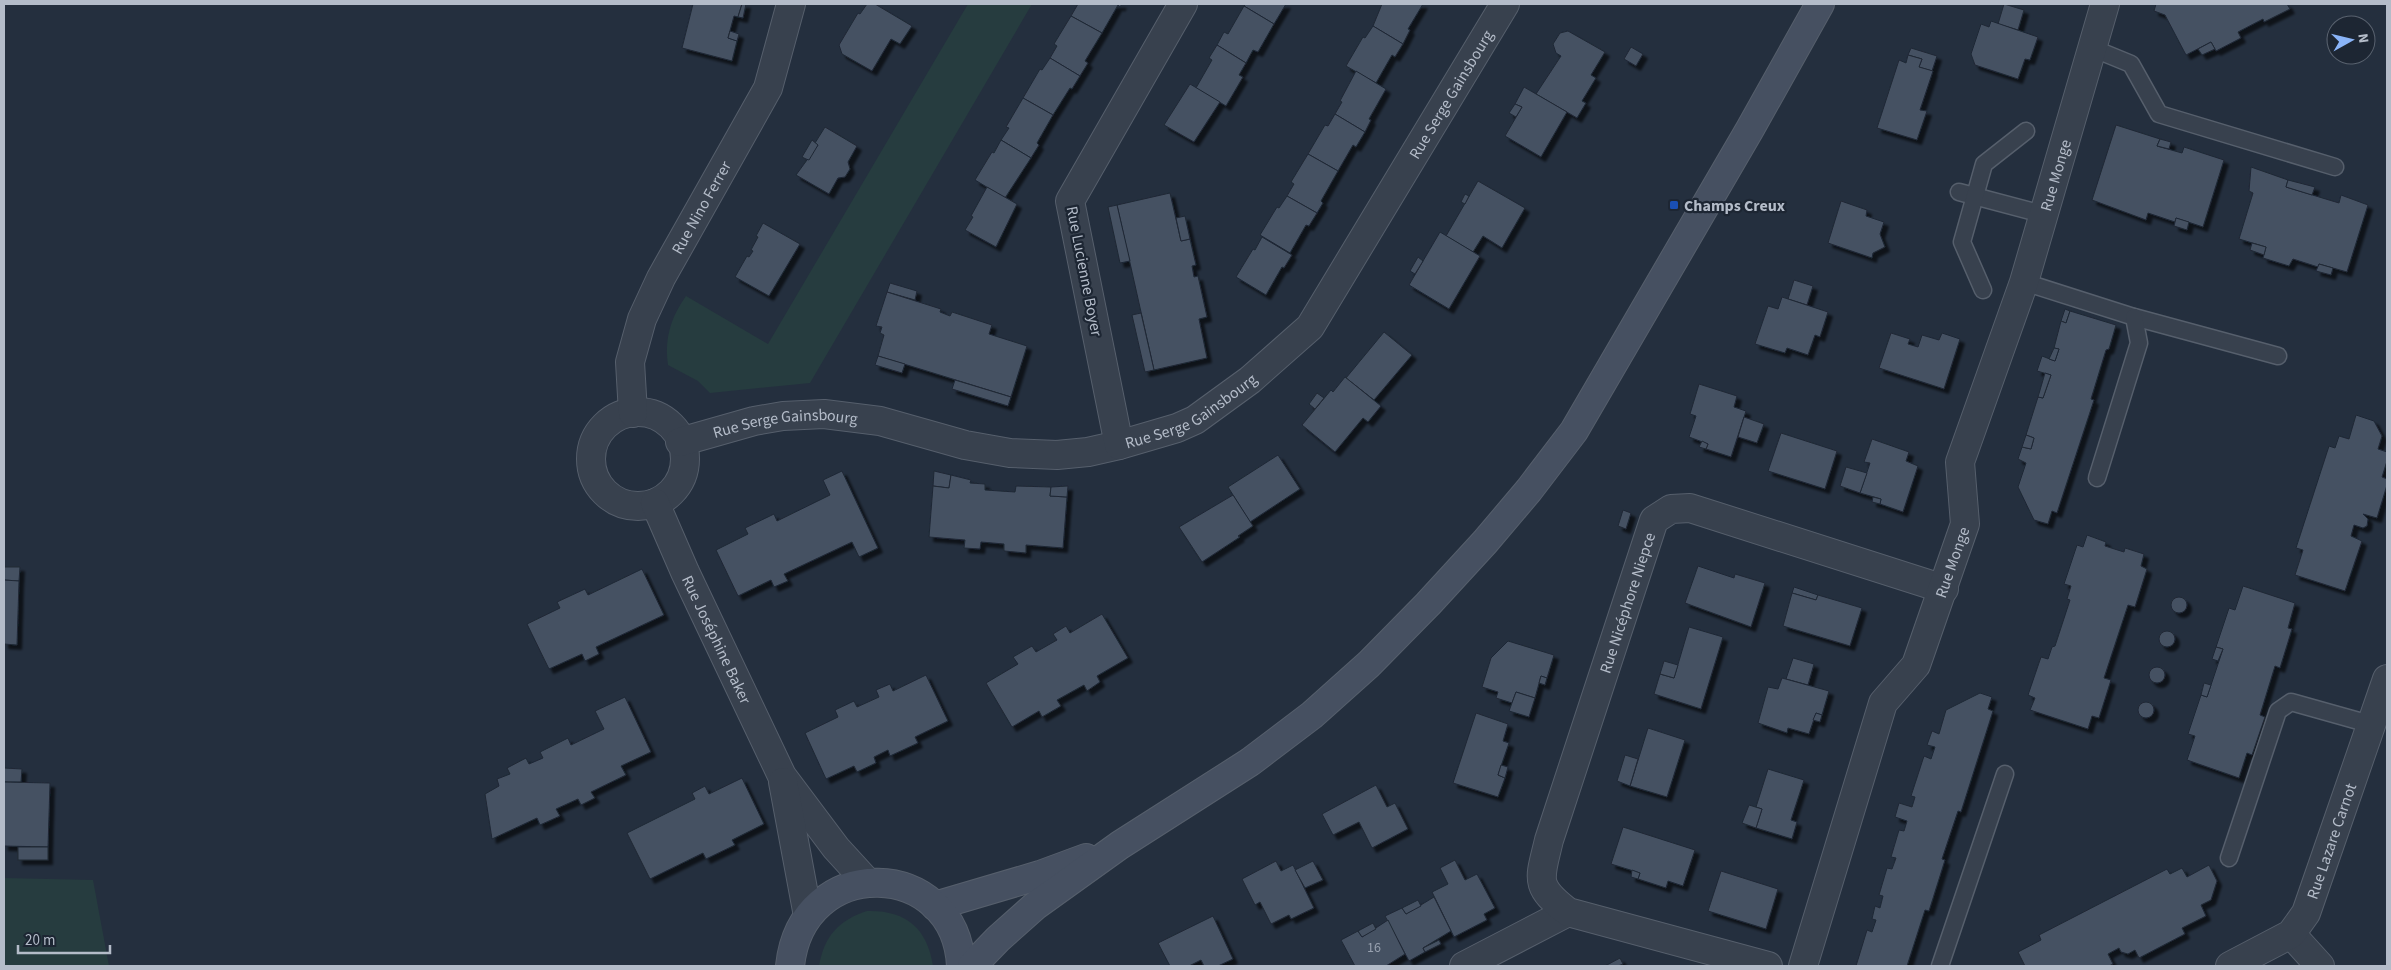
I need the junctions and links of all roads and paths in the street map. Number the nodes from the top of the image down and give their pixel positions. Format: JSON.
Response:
{"nodes":[{"id":1,"x":791,"y":4,"type":"edge"},
{"id":2,"x":1183,"y":4,"type":"edge"},
{"id":3,"x":1505,"y":4,"type":"edge"},
{"id":4,"x":1820,"y":4,"type":"edge"},
{"id":5,"x":2105,"y":4,"type":"edge"},
{"id":6,"x":2092,"y":48,"type":"junction"},
{"id":7,"x":2026,"y":131,"type":"dead end"},
{"id":8,"x":2335,"y":167,"type":"dead end"},
{"id":9,"x":1967,"y":194,"type":"junction"},
{"id":10,"x":2042,"y":214,"type":"junction"},
{"id":11,"x":2024,"y":282,"type":"junction"},
{"id":12,"x":1983,"y":290,"type":"dead end"},
{"id":13,"x":2134,"y":317,"type":"junction"},
{"id":14,"x":2278,"y":356,"type":"dead end"},
{"id":15,"x":633,"y":413,"type":"junction"},
{"id":16,"x":680,"y":442,"type":"junction"},
{"id":17,"x":1119,"y":445,"type":"junction"},
{"id":18,"x":2097,"y":478,"type":"dead end"},
{"id":19,"x":655,"y":502,"type":"junction"},
{"id":20,"x":1944,"y":589,"type":"junction"},
{"id":21,"x":2387,"y":679,"type":"edge"},
{"id":22,"x":2372,"y":725,"type":"junction"},
{"id":23,"x":2005,"y":774,"type":"dead end"},
{"id":24,"x":782,"y":776,"type":"junction"},
{"id":25,"x":1120,"y":845,"type":"junction"},
{"id":26,"x":2230,"y":858,"type":"dead end"},
{"id":27,"x":868,"y":883,"type":"junction"},
{"id":28,"x":935,"y":906,"type":"junction"},
{"id":29,"x":1568,"y":912,"type":"junction"},
{"id":30,"x":808,"y":916,"type":"junction"},
{"id":31,"x":2291,"y":934,"type":"junction"},
{"id":32,"x":790,"y":966,"type":"edge"},
{"id":33,"x":961,"y":966,"type":"edge"},
{"id":34,"x":972,"y":966,"type":"edge"},
{"id":35,"x":1464,"y":966,"type":"edge"},
{"id":36,"x":1768,"y":966,"type":"edge"},
{"id":37,"x":1803,"y":966,"type":"edge"},
{"id":38,"x":1940,"y":966,"type":"edge"},
{"id":39,"x":2230,"y":966,"type":"edge"},
{"id":40,"x":2320,"y":966,"type":"edge"}],
"edges":[{"from":1,"to":15,"type":"street","name":"Rue Nino Ferrer"},
{"from":2,"to":17,"type":"street","name":"Rue Lucienne Boyer"},
{"from":3,"to":17,"type":"street","name":"Rue Serge Gainsbourg"},
{"from":4,"to":25,"type":"main road"},
{"from":5,"to":6,"type":"street","name":"Rue Monge"},
{"from":6,"to":8,"type":"lane"},
{"from":6,"to":10,"type":"street","name":"Rue Monge"},
{"from":7,"to":9,"type":"lane"},
{"from":9,"to":10,"type":"lane"},
{"from":9,"to":12,"type":"lane"},
{"from":10,"to":11,"type":"street","name":"Rue Monge"},
{"from":11,"to":13,"type":"lane"},
{"from":11,"to":20,"type":"street","name":"Rue Monge"},
{"from":13,"to":14,"type":"lane"},
{"from":13,"to":18,"type":"lane"},
{"from":15,"to":16,"type":"street"},
{"from":15,"to":19,"type":"street"},
{"from":16,"to":17,"type":"street","name":"Rue Serge Gainsbourg"},
{"from":16,"to":19,"type":"street"},
{"from":19,"to":24,"type":"street","name":"Rue Joséphine Baker"},
{"from":20,"to":29,"type":"street","name":"Rue Nicéphore Niepce"},
{"from":20,"to":37,"type":"street","name":"Rue Monge"},
{"from":21,"to":22,"type":"street","name":"Rue Lazare Carnot"},
{"from":22,"to":26,"type":"lane"},
{"from":22,"to":31,"type":"street","name":"Rue Lazare Carnot"},
{"from":23,"to":38,"type":"lane"},
{"from":24,"to":27,"type":"street","name":"Rue Joséphine Baker"},
{"from":24,"to":30,"type":"street","name":"Rue Joséphine Baker"},
{"from":25,"to":28,"type":"main road"},
{"from":25,"to":34,"type":"main road"},
{"from":27,"to":28,"type":"main road"},
{"from":27,"to":30,"type":"main road"},
{"from":28,"to":33,"type":"main road"},
{"from":29,"to":35,"type":"street"},
{"from":29,"to":36,"type":"street","name":"Rue Nicéphore Niepce"},
{"from":30,"to":32,"type":"main road"},
{"from":31,"to":39,"type":"street","name":"Rue Lazare Carnot"},
{"from":31,"to":40,"type":"street"}]}
